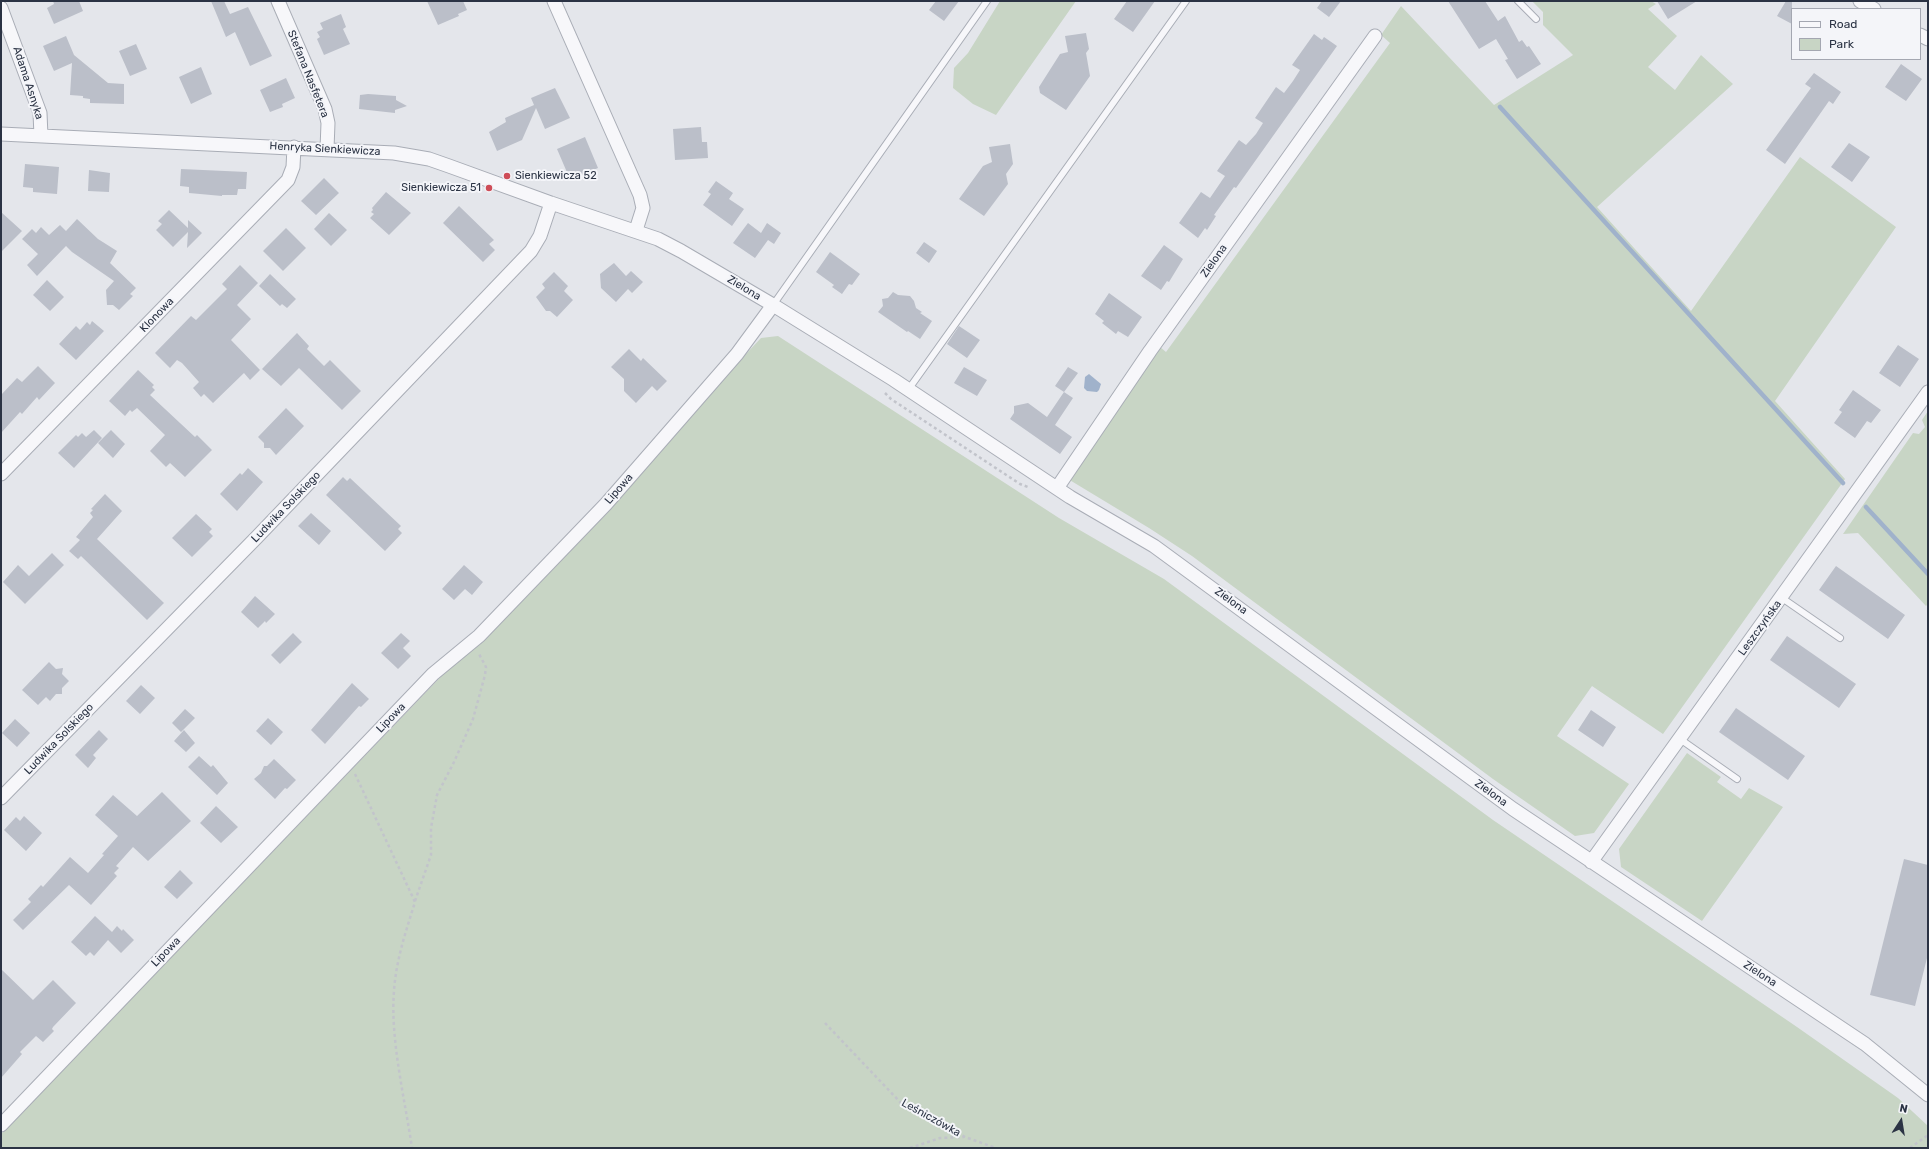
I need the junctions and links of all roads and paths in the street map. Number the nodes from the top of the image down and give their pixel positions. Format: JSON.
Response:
{"nodes":[{"id":1,"x":278,"y":1,"type":"edge"},
{"id":2,"x":554,"y":1,"type":"edge"},
{"id":3,"x":987,"y":1,"type":"edge"},
{"id":4,"x":1186,"y":1,"type":"edge"},
{"id":5,"x":1518,"y":1,"type":"edge"},
{"id":6,"x":1860,"y":1,"type":"edge"},
{"id":7,"x":1,"y":8,"type":"edge"},
{"id":8,"x":1872,"y":8,"type":"edge"},
{"id":9,"x":1536,"y":19,"type":"dead end"},
{"id":10,"x":1375,"y":36,"type":"dead end"},
{"id":11,"x":1,"y":134,"type":"edge"},
{"id":12,"x":41,"y":136,"type":"junction"},
{"id":13,"x":294,"y":147,"type":"junction"},
{"id":14,"x":327,"y":148,"type":"junction"},
{"id":15,"x":551,"y":203,"type":"junction"},
{"id":16,"x":636,"y":230,"type":"junction"},
{"id":17,"x":773,"y":305,"type":"junction"},
{"id":18,"x":908,"y":390,"type":"junction"},
{"id":19,"x":1928,"y":392,"type":"edge"},
{"id":20,"x":1,"y":474,"type":"edge"},
{"id":21,"x":1057,"y":488,"type":"junction"},
{"id":22,"x":1782,"y":598,"type":"junction"},
{"id":23,"x":479,"y":636,"type":"junction"},
{"id":24,"x":1840,"y":638,"type":"dead end"},
{"id":25,"x":1680,"y":739,"type":"junction"},
{"id":26,"x":348,"y":761,"type":"junction"},
{"id":27,"x":1737,"y":780,"type":"dead end"},
{"id":28,"x":1,"y":798,"type":"edge"},
{"id":29,"x":1591,"y":862,"type":"junction"},
{"id":30,"x":415,"y":902,"type":"junction"},
{"id":31,"x":825,"y":1023,"type":"dead end"},
{"id":32,"x":1928,"y":1095,"type":"edge"},
{"id":33,"x":1,"y":1125,"type":"edge"},
{"id":34,"x":1928,"y":1135,"type":"edge"},
{"id":35,"x":965,"y":1137,"type":"junction"},
{"id":36,"x":412,"y":1148,"type":"edge"},
{"id":37,"x":910,"y":1148,"type":"edge"},
{"id":38,"x":996,"y":1148,"type":"edge"},
{"id":39,"x":1910,"y":1148,"type":"edge"}],
"edges":[{"from":1,"to":14,"type":"street","name":"Stefana Nasfetera"},
{"from":2,"to":16,"type":"street"},
{"from":3,"to":17,"type":"lane"},
{"from":4,"to":18,"type":"lane"},
{"from":5,"to":9,"type":"lane"},
{"from":6,"to":8,"type":"street"},
{"from":7,"to":12,"type":"street","name":"Adama Asnyka"},
{"from":10,"to":21,"type":"street","name":"Zielona"},
{"from":11,"to":12,"type":"street","name":"Henryka Sienkiewicza"},
{"from":12,"to":13,"type":"street","name":"Henryka Sienkiewicza"},
{"from":13,"to":14,"type":"street","name":"Henryka Sienkiewicza"},
{"from":13,"to":20,"type":"street","name":"Klonowa"},
{"from":14,"to":15,"type":"street","name":"Henryka Sienkiewicza"},
{"from":15,"to":16,"type":"street","name":"Henryka Sienkiewicza"},
{"from":15,"to":28,"type":"street","name":"Ludwika Solskiego"},
{"from":16,"to":17,"type":"street","name":"Zielona"},
{"from":17,"to":18,"type":"street","name":"Zielona"},
{"from":17,"to":23,"type":"street","name":"Lipowa"},
{"from":18,"to":21,"type":"street","name":"Zielona"},
{"from":19,"to":22,"type":"street","name":"Leszczyńska"},
{"from":21,"to":29,"type":"street","name":"Zielona"},
{"from":22,"to":24,"type":"lane"},
{"from":22,"to":25,"type":"street","name":"Leszczyńska"},
{"from":23,"to":26,"type":"street","name":"Lipowa"},
{"from":23,"to":30,"type":"path"},
{"from":25,"to":27,"type":"lane"},
{"from":25,"to":29,"type":"street","name":"Leszczyńska"},
{"from":26,"to":30,"type":"path"},
{"from":26,"to":33,"type":"street","name":"Lipowa"},
{"from":29,"to":32,"type":"street","name":"Zielona"},
{"from":30,"to":36,"type":"path"},
{"from":31,"to":35,"type":"path","name":"Leśniczówka"},
{"from":34,"to":39,"type":"path"},
{"from":35,"to":37,"type":"path"},
{"from":35,"to":38,"type":"path","name":"Leśniczówka"}]}
